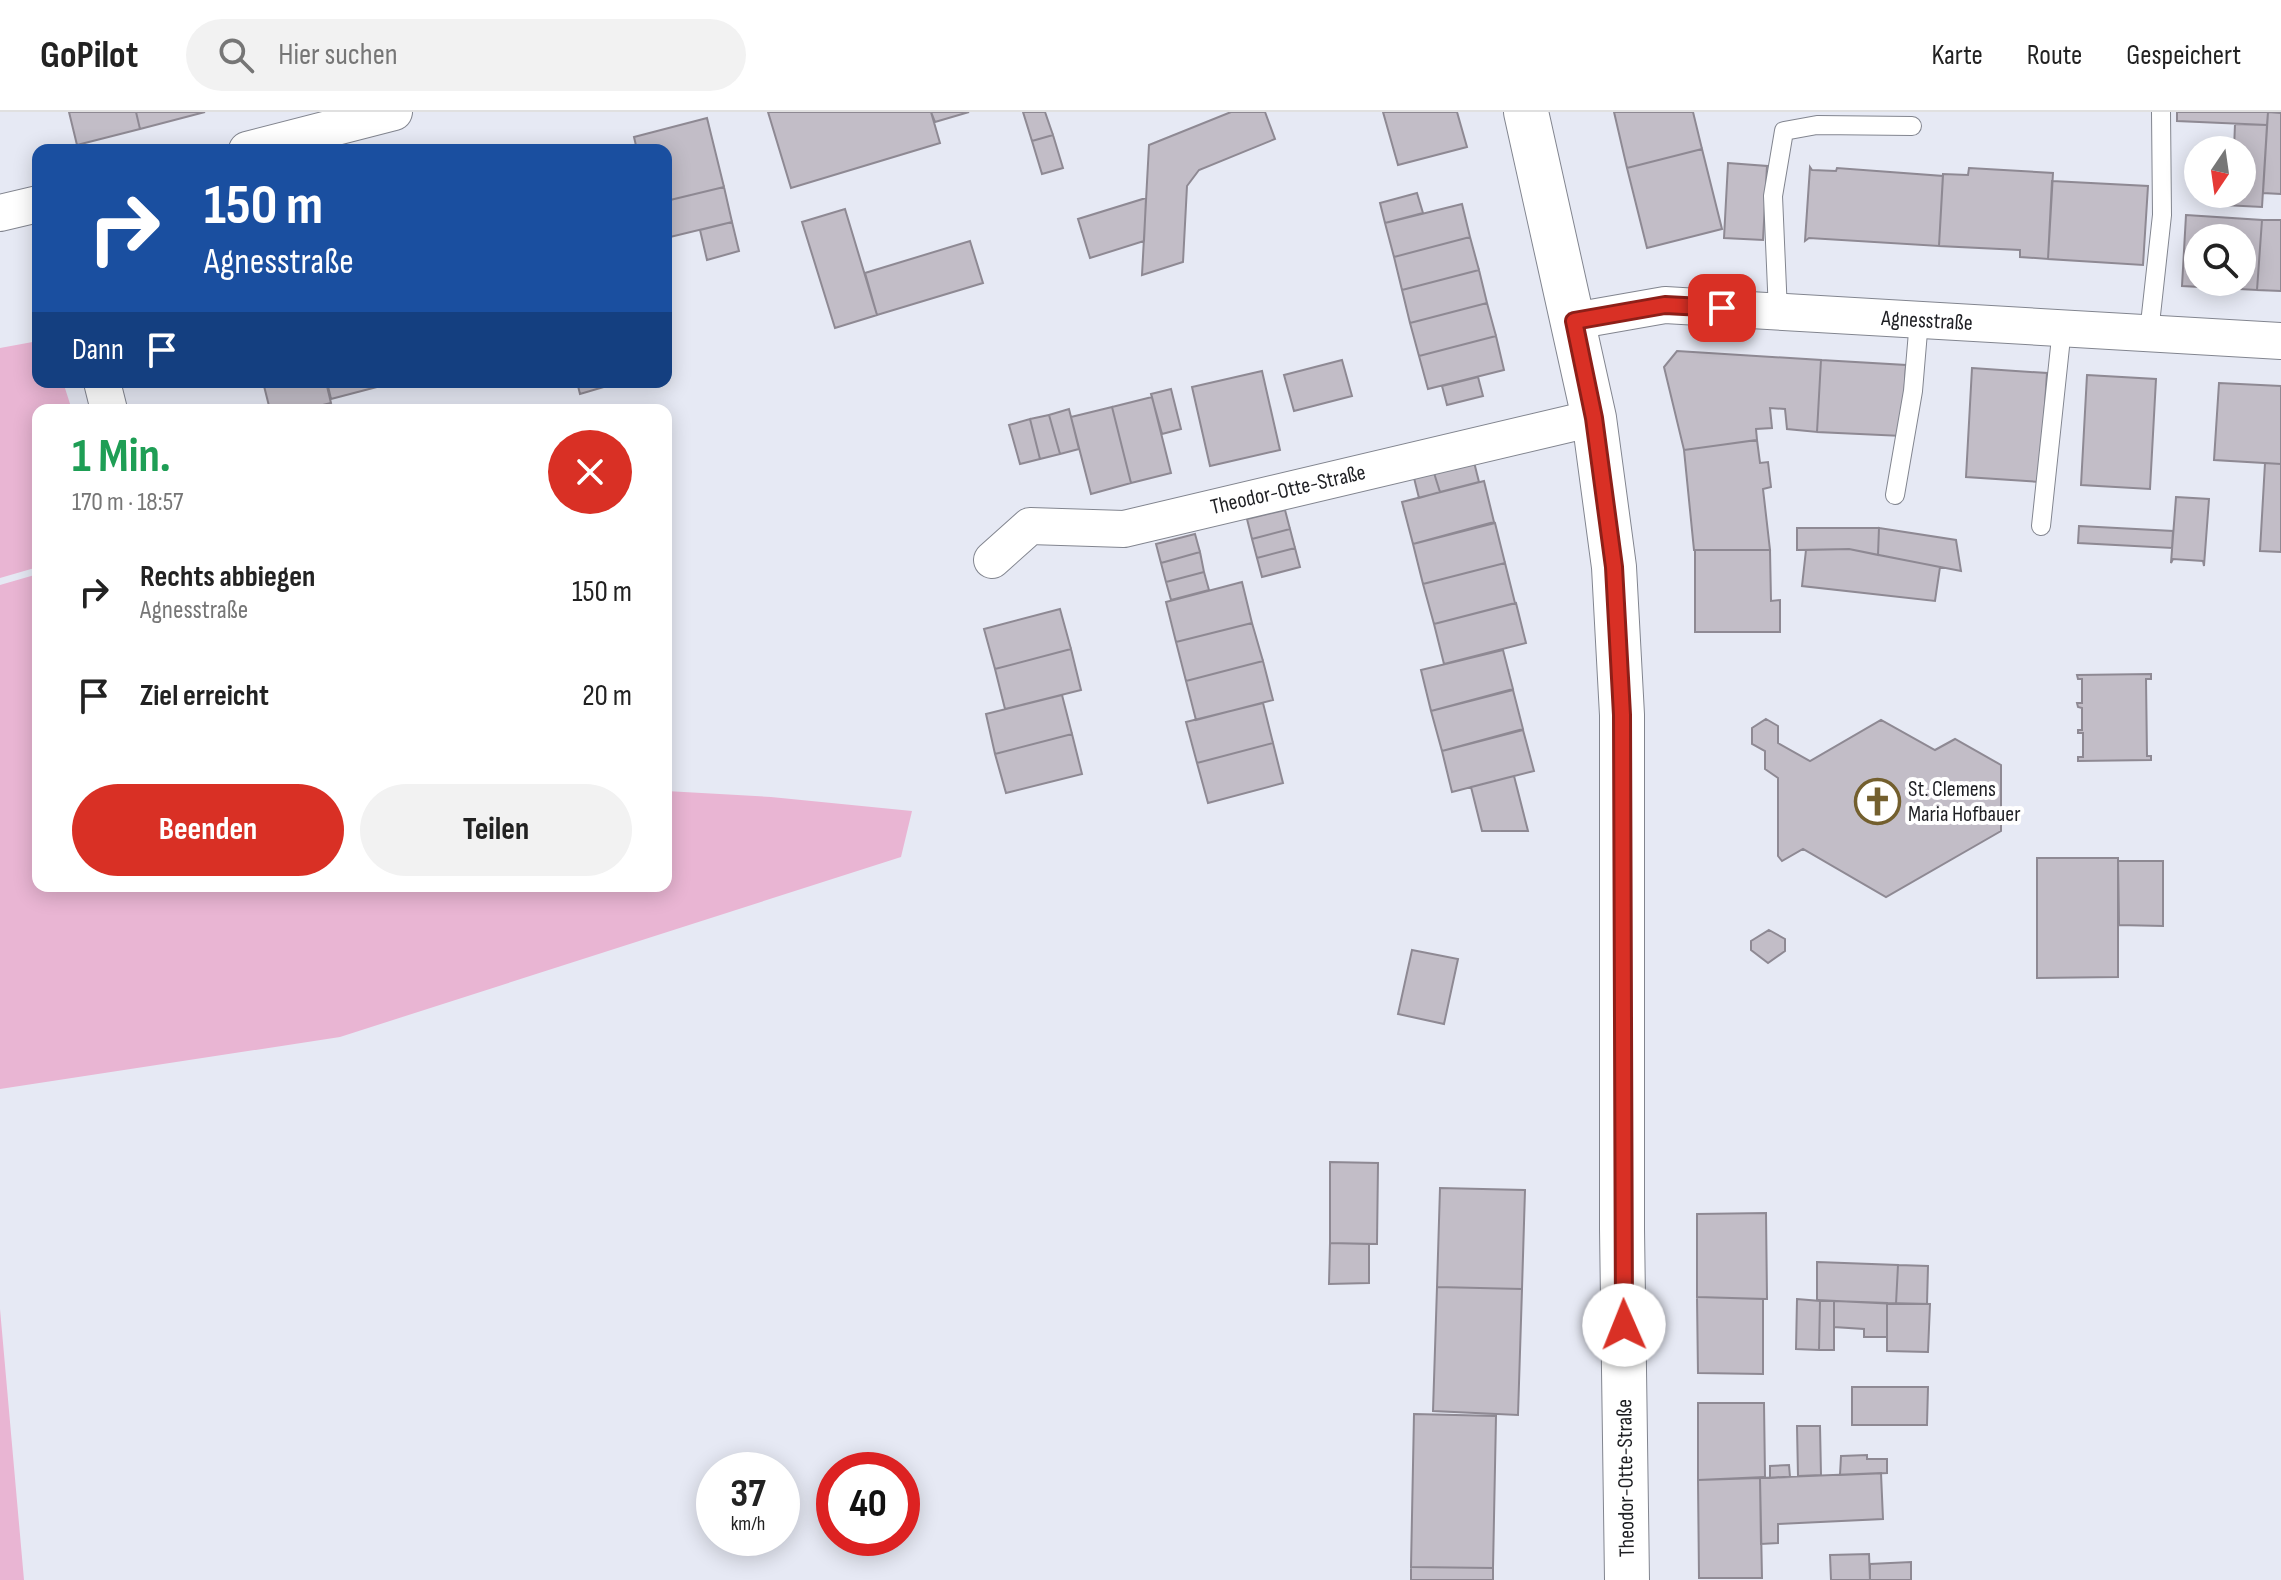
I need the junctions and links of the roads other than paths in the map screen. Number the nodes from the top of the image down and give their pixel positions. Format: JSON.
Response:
{"nodes":[{"id":1,"x":394,"y":112,"type":"edge"},
{"id":2,"x":1526,"y":112,"type":"edge"},
{"id":3,"x":2161,"y":112,"type":"edge"},
{"id":4,"x":1912,"y":126,"type":"dead end"},
{"id":5,"x":270,"y":144,"type":"edge"},
{"id":6,"x":32,"y":205,"type":"edge"},
{"id":7,"x":0,"y":213,"type":"edge"},
{"id":8,"x":1778,"y":312,"type":"junction"},
{"id":9,"x":1919,"y":320,"type":"junction"},
{"id":10,"x":1574,"y":321,"type":"junction"},
{"id":11,"x":2062,"y":328,"type":"junction"},
{"id":12,"x":2149,"y":333,"type":"junction"},
{"id":13,"x":2281,"y":341,"type":"edge"},
{"id":14,"x":1594,"y":418,"type":"junction"},
{"id":15,"x":1895,"y":495,"type":"dead end"},
{"id":16,"x":2041,"y":526,"type":"dead end"},
{"id":17,"x":992,"y":560,"type":"dead end"},
{"id":18,"x":1627,"y":1580,"type":"edge"}],
"edges":[{"from":1,"to":5,"type":"street"},
{"from":2,"to":10,"type":"street","name":"Theodor-Otte-Straße"},
{"from":3,"to":12,"type":"lane"},
{"from":4,"to":8,"type":"lane"},
{"from":6,"to":7,"type":"street"},
{"from":8,"to":9,"type":"street","name":"Agnesstraße"},
{"from":8,"to":10,"type":"street","name":"Agnesstraße"},
{"from":9,"to":11,"type":"street","name":"Agnesstraße"},
{"from":9,"to":15,"type":"lane"},
{"from":10,"to":14,"type":"street","name":"Theodor-Otte-Straße"},
{"from":11,"to":12,"type":"street","name":"Agnesstraße"},
{"from":11,"to":16,"type":"lane"},
{"from":12,"to":13,"type":"street","name":"Agnesstraße"},
{"from":14,"to":17,"type":"street","name":"Theodor-Otte-Straße"},
{"from":14,"to":18,"type":"street","name":"Theodor-Otte-Straße"}]}
